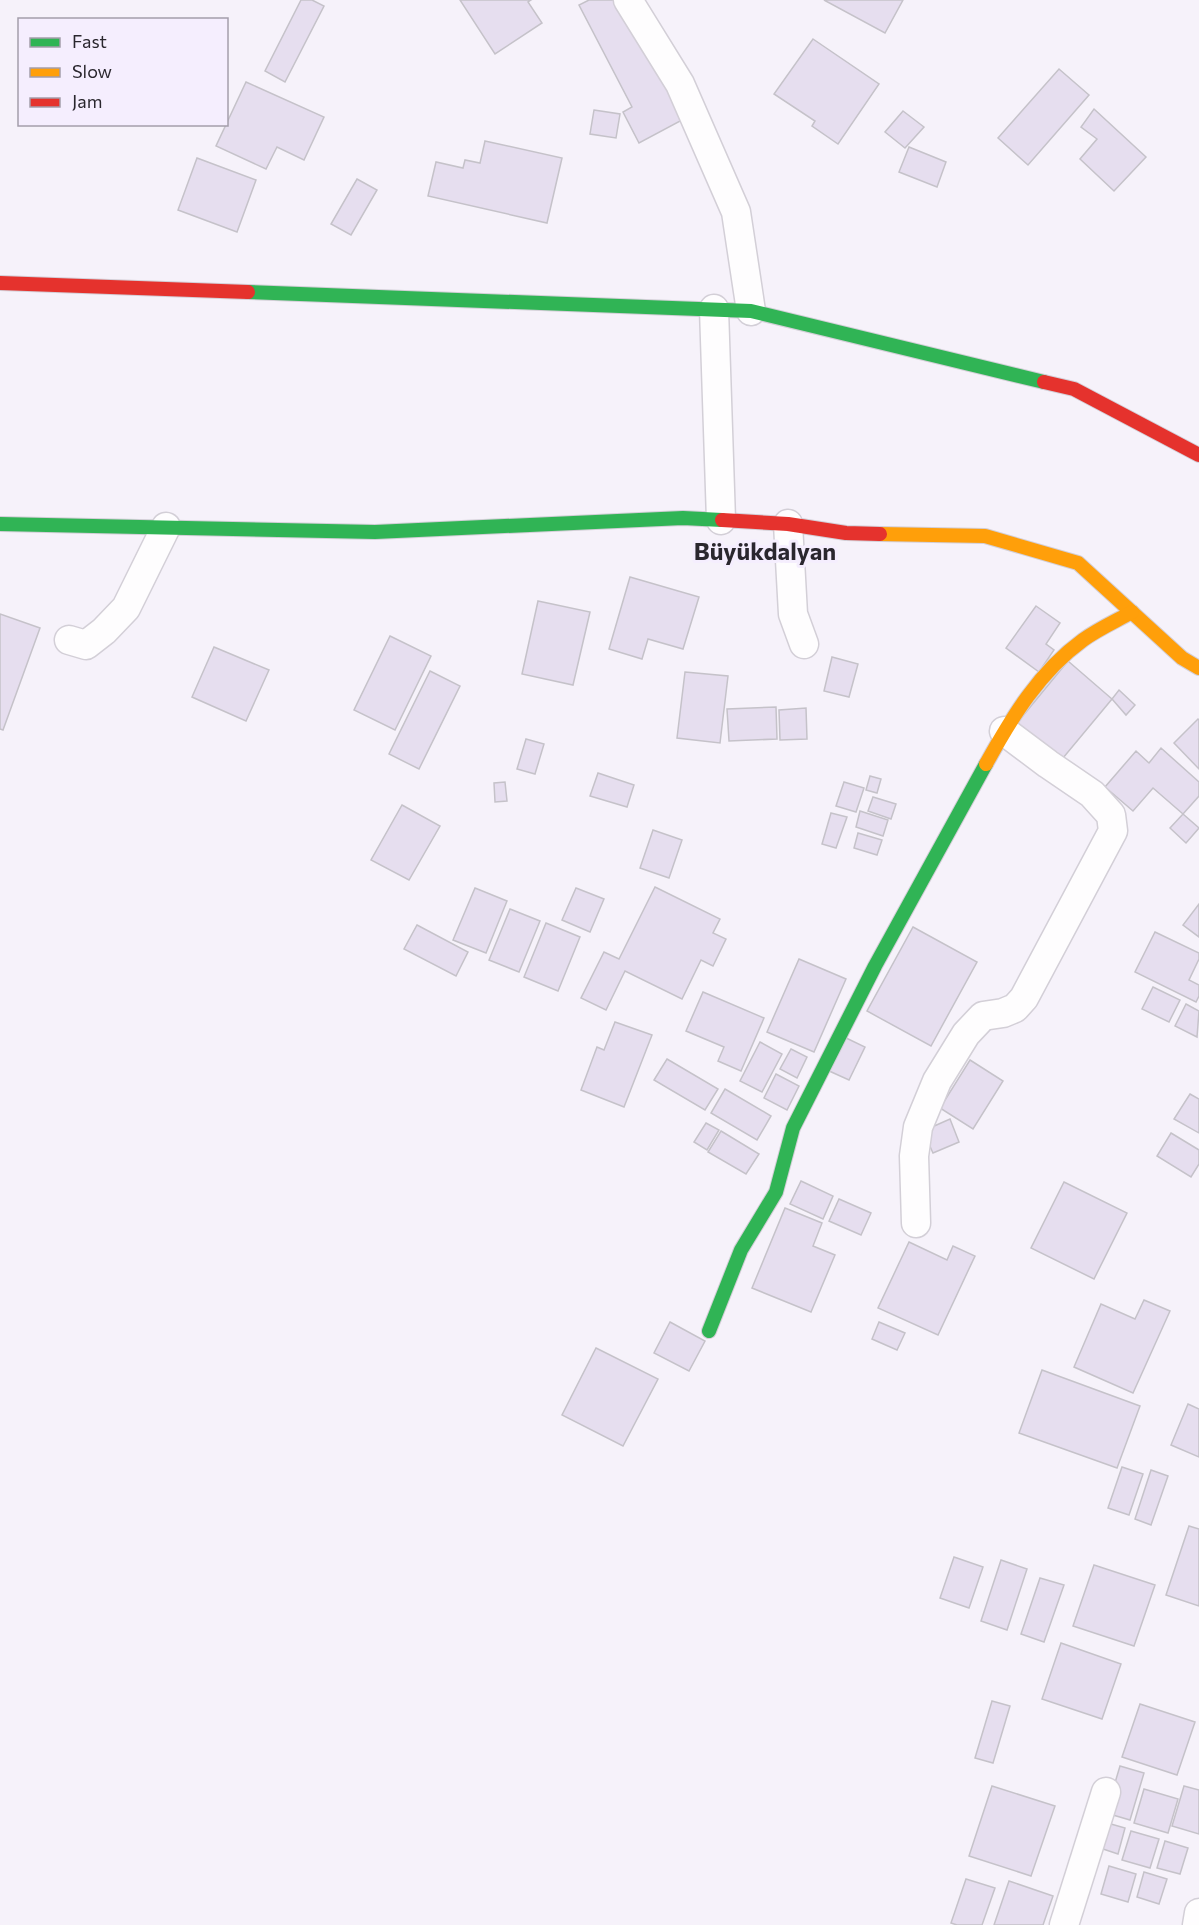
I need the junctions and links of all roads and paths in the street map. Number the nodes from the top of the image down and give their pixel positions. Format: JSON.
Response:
{"nodes":[{"id":1,"x":628,"y":0,"type":"edge"},
{"id":2,"x":0,"y":283,"type":"edge"},
{"id":3,"x":714,"y":309,"type":"junction"},
{"id":4,"x":751,"y":311,"type":"junction"},
{"id":5,"x":1199,"y":455,"type":"edge"},
{"id":6,"x":721,"y":520,"type":"junction"},
{"id":7,"x":0,"y":524,"type":"edge"},
{"id":8,"x":788,"y":524,"type":"junction"},
{"id":9,"x":166,"y":527,"type":"junction"},
{"id":10,"x":1131,"y":612,"type":"junction"},
{"id":11,"x":69,"y":640,"type":"dead end"},
{"id":12,"x":804,"y":644,"type":"dead end"},
{"id":13,"x":1199,"y":668,"type":"edge"},
{"id":14,"x":1004,"y":731,"type":"junction"},
{"id":15,"x":915,"y":1223,"type":"dead end"},
{"id":16,"x":709,"y":1331,"type":"dead end"},
{"id":17,"x":1106,"y":1792,"type":"dead end"},
{"id":18,"x":1199,"y":1913,"type":"edge"},
{"id":19,"x":1065,"y":1925,"type":"edge"},
{"id":20,"x":1197,"y":1925,"type":"edge"}],
"edges":[{"from":1,"to":4,"type":"street"},
{"from":2,"to":3,"type":"street"},
{"from":3,"to":4,"type":"street"},
{"from":3,"to":6,"type":"street"},
{"from":4,"to":5,"type":"street"},
{"from":6,"to":8,"type":"street"},
{"from":6,"to":9,"type":"street"},
{"from":7,"to":9,"type":"street"},
{"from":8,"to":10,"type":"street"},
{"from":8,"to":12,"type":"street"},
{"from":9,"to":11,"type":"street"},
{"from":10,"to":13,"type":"street"},
{"from":10,"to":14,"type":"street"},
{"from":14,"to":15,"type":"street"},
{"from":14,"to":16,"type":"street"},
{"from":17,"to":19,"type":"street"},
{"from":18,"to":20,"type":"street"}]}
